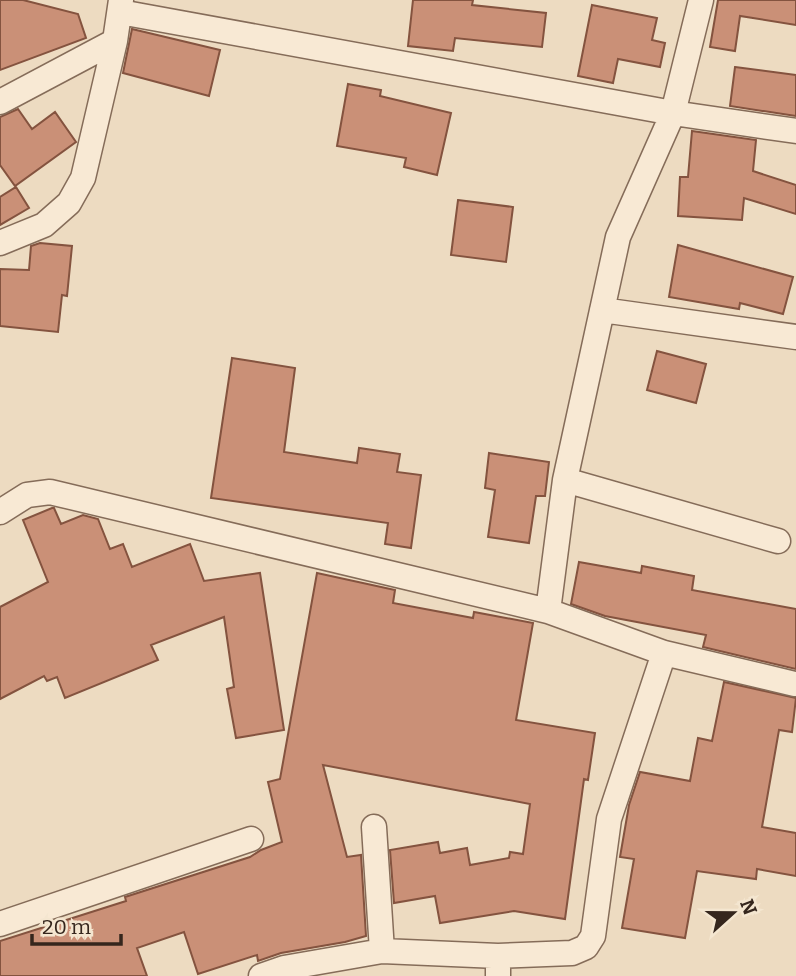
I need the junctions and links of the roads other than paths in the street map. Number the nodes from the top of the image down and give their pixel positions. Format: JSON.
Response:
{"nodes":[{"id":1,"x":701,"y":0,"type":"edge"},
{"id":2,"x":120,"y":6,"type":"edge"},
{"id":3,"x":115,"y":41,"type":"junction"},
{"id":4,"x":0,"y":102,"type":"edge"},
{"id":5,"x":673,"y":113,"type":"junction"},
{"id":6,"x":796,"y":131,"type":"edge"},
{"id":7,"x":0,"y":243,"type":"edge"},
{"id":8,"x":601,"y":310,"type":"junction"},
{"id":9,"x":796,"y":337,"type":"edge"},
{"id":10,"x":565,"y":480,"type":"junction"},
{"id":11,"x":0,"y":512,"type":"edge"},
{"id":12,"x":778,"y":541,"type":"dead end"},
{"id":13,"x":548,"y":611,"type":"junction"},
{"id":14,"x":664,"y":653,"type":"junction"},
{"id":15,"x":795,"y":684,"type":"edge"},
{"id":16,"x":374,"y":827,"type":"dead end"},
{"id":17,"x":251,"y":839,"type":"dead end"},
{"id":18,"x":0,"y":924,"type":"edge"},
{"id":19,"x":382,"y":951,"type":"junction"},
{"id":20,"x":498,"y":966,"type":"edge"},
{"id":21,"x":261,"y":976,"type":"edge"}],
"edges":[{"from":1,"to":5,"type":"street"},
{"from":2,"to":3,"type":"street"},
{"from":2,"to":5,"type":"street"},
{"from":3,"to":4,"type":"street"},
{"from":3,"to":7,"type":"street"},
{"from":5,"to":6,"type":"street"},
{"from":5,"to":8,"type":"street"},
{"from":8,"to":9,"type":"street"},
{"from":8,"to":10,"type":"street"},
{"from":10,"to":12,"type":"street"},
{"from":10,"to":13,"type":"street"},
{"from":11,"to":13,"type":"street"},
{"from":13,"to":14,"type":"street"},
{"from":14,"to":15,"type":"street"},
{"from":14,"to":20,"type":"street"},
{"from":16,"to":19,"type":"street"},
{"from":17,"to":18,"type":"street"},
{"from":19,"to":20,"type":"street"},
{"from":19,"to":21,"type":"street"}]}
